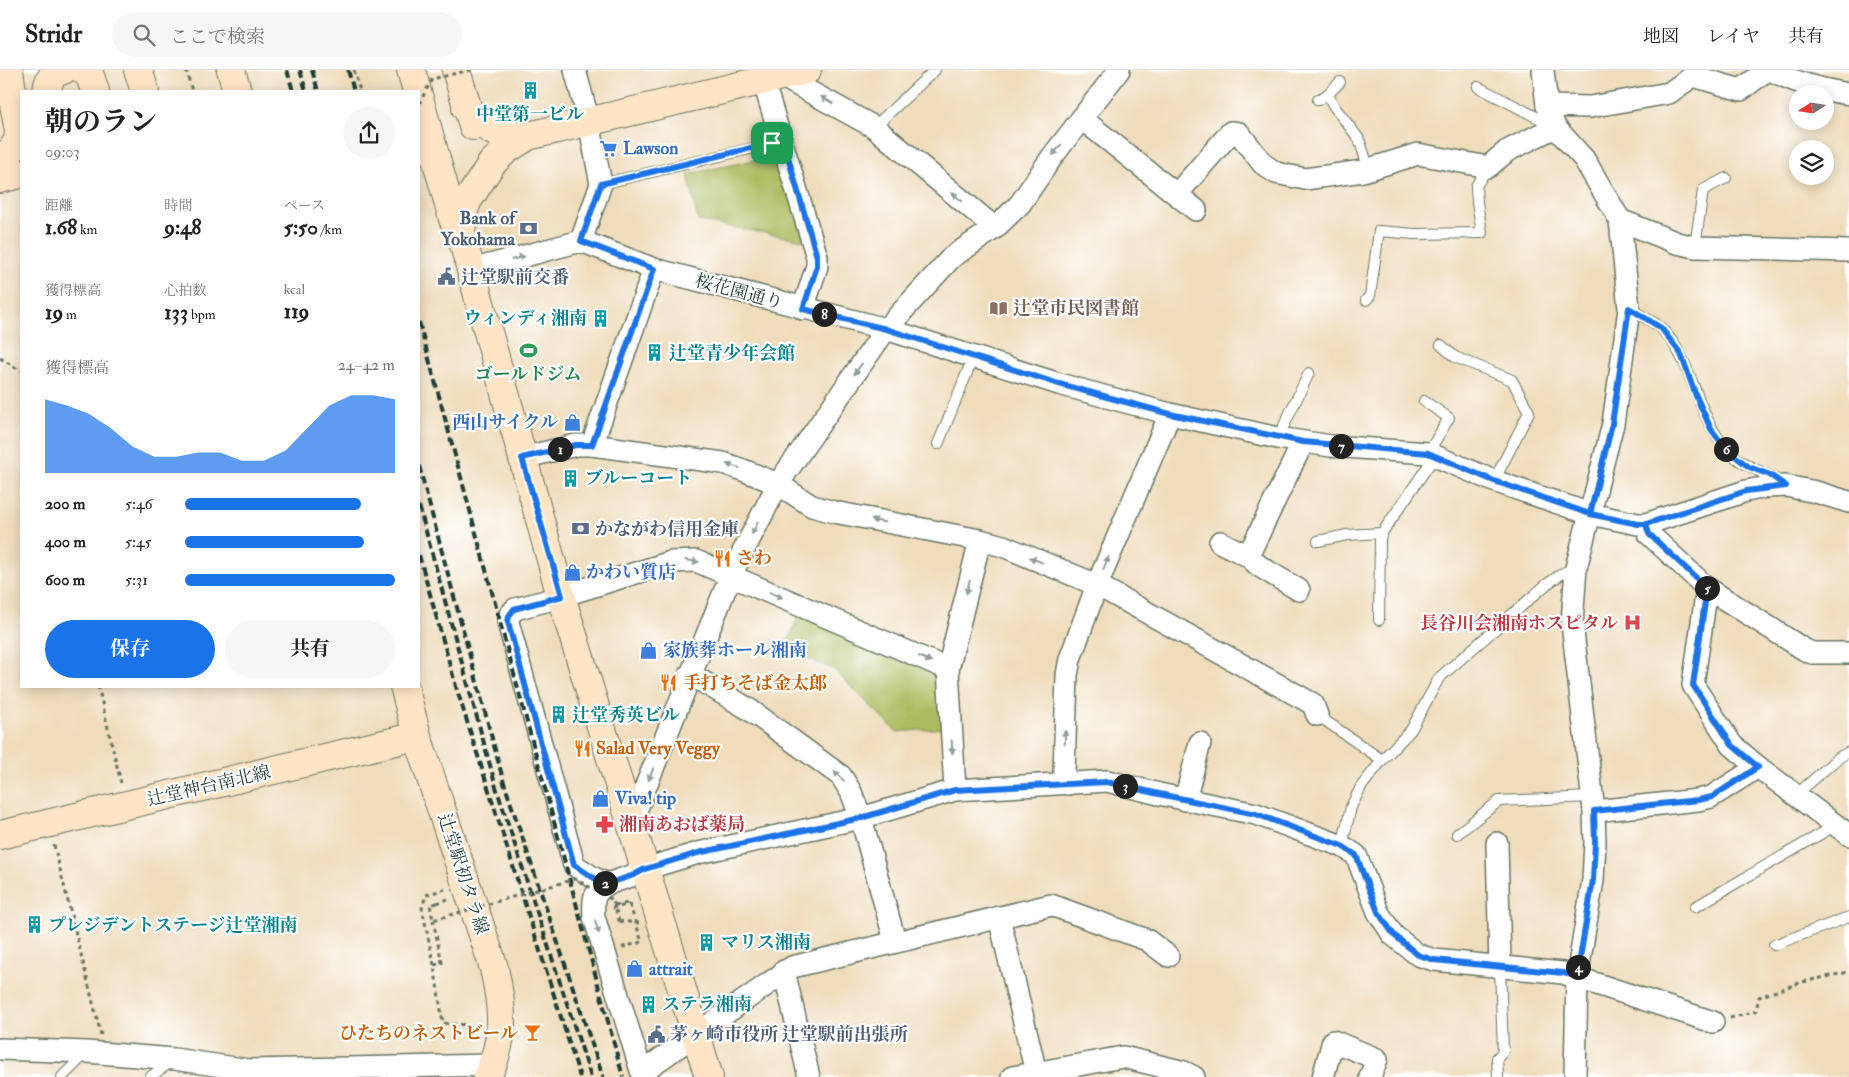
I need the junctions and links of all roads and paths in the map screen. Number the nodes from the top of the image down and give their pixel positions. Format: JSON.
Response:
{"nodes":[{"id":1,"x":9,"y":70,"type":"edge"},
{"id":2,"x":63,"y":70,"type":"edge"},
{"id":3,"x":83,"y":70,"type":"edge"},
{"id":4,"x":138,"y":70,"type":"edge"},
{"id":5,"x":186,"y":70,"type":"edge"},
{"id":6,"x":231,"y":70,"type":"edge"},
{"id":7,"x":354,"y":70,"type":"edge"},
{"id":8,"x":411,"y":70,"type":"edge"},
{"id":9,"x":456,"y":70,"type":"edge"},
{"id":10,"x":470,"y":70,"type":"edge"},
{"id":11,"x":575,"y":70,"type":"edge"},
{"id":12,"x":935,"y":70,"type":"edge"},
{"id":13,"x":1119,"y":70,"type":"edge"},
{"id":14,"x":1543,"y":70,"type":"edge"},
{"id":15,"x":1769,"y":70,"type":"edge"},
{"id":16,"x":1689,"y":73,"type":"edge"},
{"id":17,"x":771,"y":76,"type":"edge"},
{"id":18,"x":1340,"y":82,"type":"dead end"},
{"id":19,"x":1478,"y":87,"type":"dead end"},
{"id":20,"x":47,"y":90,"type":"edge"},
{"id":21,"x":95,"y":90,"type":"edge"},
{"id":22,"x":145,"y":90,"type":"edge"},
{"id":23,"x":192,"y":90,"type":"edge"},
{"id":24,"x":237,"y":90,"type":"edge"},
{"id":25,"x":360,"y":90,"type":"edge"},
{"id":26,"x":417,"y":90,"type":"edge"},
{"id":27,"x":1328,"y":94,"type":"junction"},
{"id":28,"x":1849,"y":94,"type":"edge"},
{"id":29,"x":1318,"y":100,"type":"dead end"},
{"id":30,"x":420,"y":102,"type":"edge"},
{"id":31,"x":420,"y":102,"type":"edge"},
{"id":32,"x":1547,"y":106,"type":"junction"},
{"id":33,"x":466,"y":108,"type":"junction"},
{"id":34,"x":1082,"y":118,"type":"junction"},
{"id":35,"x":589,"y":122,"type":"junction"},
{"id":36,"x":874,"y":127,"type":"junction"},
{"id":37,"x":1555,"y":127,"type":"junction"},
{"id":38,"x":528,"y":136,"type":"junction"},
{"id":39,"x":783,"y":140,"type":"junction"},
{"id":40,"x":10,"y":165,"type":"edge"},
{"id":41,"x":1488,"y":167,"type":"junction"},
{"id":42,"x":488,"y":169,"type":"junction"},
{"id":43,"x":1369,"y":169,"type":"junction"},
{"id":44,"x":1726,"y":178,"type":"dead end"},
{"id":45,"x":601,"y":184,"type":"junction"},
{"id":46,"x":443,"y":185,"type":"junction"},
{"id":47,"x":0,"y":189,"type":"edge"},
{"id":48,"x":20,"y":194,"type":"edge"},
{"id":49,"x":1177,"y":194,"type":"junction"},
{"id":50,"x":1196,"y":210,"type":"dead end"},
{"id":51,"x":1620,"y":220,"type":"junction"},
{"id":52,"x":995,"y":228,"type":"junction"},
{"id":53,"x":461,"y":234,"type":"junction"},
{"id":54,"x":581,"y":241,"type":"junction"},
{"id":55,"x":1696,"y":248,"type":"junction"},
{"id":56,"x":1849,"y":251,"type":"edge"},
{"id":57,"x":654,"y":269,"type":"junction"},
{"id":58,"x":471,"y":270,"type":"junction"},
{"id":59,"x":1366,"y":300,"type":"dead end"},
{"id":60,"x":1629,"y":308,"type":"junction"},
{"id":61,"x":803,"y":309,"type":"junction"},
{"id":62,"x":886,"y":329,"type":"junction"},
{"id":63,"x":1441,"y":346,"type":"dead end"},
{"id":64,"x":0,"y":358,"type":"edge"},
{"id":65,"x":973,"y":358,"type":"junction"},
{"id":66,"x":20,"y":370,"type":"edge"},
{"id":67,"x":1309,"y":373,"type":"dead end"},
{"id":68,"x":1424,"y":402,"type":"dead end"},
{"id":69,"x":1170,"y":414,"type":"junction"},
{"id":70,"x":1278,"y":438,"type":"junction"},
{"id":71,"x":1303,"y":442,"type":"junction"},
{"id":72,"x":938,"y":444,"type":"dead end"},
{"id":73,"x":592,"y":445,"type":"junction"},
{"id":74,"x":1431,"y":455,"type":"junction"},
{"id":75,"x":522,"y":458,"type":"junction"},
{"id":76,"x":1494,"y":481,"type":"junction"},
{"id":77,"x":778,"y":484,"type":"junction"},
{"id":78,"x":1786,"y":486,"type":"junction"},
{"id":79,"x":1849,"y":502,"type":"edge"},
{"id":80,"x":1590,"y":514,"type":"junction"},
{"id":81,"x":1646,"y":524,"type":"junction"},
{"id":82,"x":1382,"y":533,"type":"junction"},
{"id":83,"x":980,"y":540,"type":"junction"},
{"id":84,"x":1318,"y":540,"type":"dead end"},
{"id":85,"x":1220,"y":542,"type":"dead end"},
{"id":86,"x":1248,"y":556,"type":"junction"},
{"id":87,"x":1576,"y":568,"type":"junction"},
{"id":88,"x":731,"y":575,"type":"junction"},
{"id":89,"x":1097,"y":585,"type":"junction"},
{"id":90,"x":1707,"y":588,"type":"junction"},
{"id":91,"x":1299,"y":590,"type":"dead end"},
{"id":92,"x":562,"y":596,"type":"junction"},
{"id":93,"x":1379,"y":620,"type":"dead end"},
{"id":94,"x":1849,"y":653,"type":"edge"},
{"id":95,"x":948,"y":669,"type":"junction"},
{"id":96,"x":690,"y":674,"type":"junction"},
{"id":97,"x":98,"y":688,"type":"edge"},
{"id":98,"x":405,"y":688,"type":"edge"},
{"id":99,"x":1317,"y":715,"type":"joint"},
{"id":100,"x":418,"y":736,"type":"junction"},
{"id":101,"x":1200,"y":743,"type":"dead end"},
{"id":102,"x":1849,"y":752,"type":"edge"},
{"id":103,"x":1382,"y":760,"type":"junction"},
{"id":104,"x":1758,"y":767,"type":"junction"},
{"id":105,"x":1068,"y":784,"type":"junction"},
{"id":106,"x":122,"y":786,"type":"dead end"},
{"id":107,"x":955,"y":790,"type":"junction"},
{"id":108,"x":1797,"y":794,"type":"junction"},
{"id":109,"x":1185,"y":800,"type":"junction"},
{"id":110,"x":1593,"y":804,"type":"junction"},
{"id":111,"x":861,"y":818,"type":"junction"},
{"id":112,"x":631,"y":823,"type":"junction"},
{"id":113,"x":1842,"y":830,"type":"edge"},
{"id":114,"x":1457,"y":834,"type":"dead end"},
{"id":115,"x":0,"y":835,"type":"edge"},
{"id":116,"x":53,"y":843,"type":"dead end"},
{"id":117,"x":1496,"y":843,"type":"dead end"},
{"id":118,"x":1342,"y":846,"type":"junction"},
{"id":119,"x":645,"y":869,"type":"junction"},
{"id":120,"x":607,"y":884,"type":"junction"},
{"id":121,"x":446,"y":889,"type":"dead end"},
{"id":122,"x":449,"y":899,"type":"dead end"},
{"id":123,"x":637,"y":904,"type":"dead end"},
{"id":124,"x":615,"y":906,"type":"junction"},
{"id":125,"x":1694,"y":907,"type":"dead end"},
{"id":126,"x":608,"y":909,"type":"dead end"},
{"id":127,"x":999,"y":917,"type":"junction"},
{"id":128,"x":1849,"y":917,"type":"edge"},
{"id":129,"x":433,"y":920,"type":"junction"},
{"id":130,"x":639,"y":924,"type":"dead end"},
{"id":131,"x":618,"y":940,"type":"dead end"},
{"id":132,"x":895,"y":941,"type":"junction"},
{"id":133,"x":1774,"y":945,"type":"dead end"},
{"id":134,"x":1168,"y":956,"type":"dead end"},
{"id":135,"x":434,"y":965,"type":"junction"},
{"id":136,"x":1500,"y":967,"type":"junction"},
{"id":137,"x":784,"y":971,"type":"junction"},
{"id":138,"x":1849,"y":972,"type":"edge"},
{"id":139,"x":1577,"y":976,"type":"junction"},
{"id":140,"x":1713,"y":1022,"type":"joint"},
{"id":141,"x":466,"y":1025,"type":"dead end"},
{"id":142,"x":696,"y":1035,"type":"junction"},
{"id":143,"x":95,"y":1046,"type":"junction"},
{"id":144,"x":0,"y":1049,"type":"edge"},
{"id":145,"x":174,"y":1059,"type":"junction"},
{"id":146,"x":490,"y":1071,"type":"edge"},
{"id":147,"x":333,"y":1072,"type":"edge"},
{"id":148,"x":246,"y":1073,"type":"edge"},
{"id":149,"x":288,"y":1073,"type":"edge"},
{"id":150,"x":1036,"y":1074,"type":"edge"},
{"id":151,"x":642,"y":1075,"type":"edge"},
{"id":152,"x":62,"y":1077,"type":"edge"},
{"id":153,"x":150,"y":1077,"type":"edge"},
{"id":154,"x":709,"y":1077,"type":"edge"},
{"id":155,"x":809,"y":1077,"type":"edge"},
{"id":156,"x":1012,"y":1077,"type":"edge"},
{"id":157,"x":1194,"y":1077,"type":"edge"},
{"id":158,"x":1323,"y":1077,"type":"edge"},
{"id":159,"x":1370,"y":1077,"type":"edge"},
{"id":160,"x":1498,"y":1077,"type":"edge"},
{"id":161,"x":1575,"y":1077,"type":"edge"}],
"edges":[{"from":1,"to":40,"type":"street"},
{"from":2,"to":20,"type":"street"},
{"from":3,"to":21,"type":"street"},
{"from":4,"to":22,"type":"street"},
{"from":5,"to":23,"type":"path"},
{"from":6,"to":24,"type":"street"},
{"from":7,"to":25,"type":"path"},
{"from":8,"to":26,"type":"street"},
{"from":9,"to":33,"type":"street"},
{"from":10,"to":30,"type":"path","bridge":true},
{"from":11,"to":35,"type":"street"},
{"from":12,"to":36,"type":"lane"},
{"from":13,"to":34,"type":"street"},
{"from":14,"to":32,"type":"street"},
{"from":15,"to":16,"type":"street"},
{"from":15,"to":28,"type":"street"},
{"from":16,"to":32,"type":"street"},
{"from":17,"to":35,"type":"street"},
{"from":36,"to":17,"type":"street","one_way":true},
{"from":17,"to":39,"type":"street"},
{"from":18,"to":27,"type":"lane"},
{"from":19,"to":37,"type":"lane"},
{"from":27,"to":29,"type":"lane"},
{"from":27,"to":43,"type":"lane"},
{"from":31,"to":46,"type":"street"},
{"from":32,"to":37,"type":"street"},
{"from":33,"to":38,"type":"street"},
{"from":33,"to":42,"type":"street"},
{"from":34,"to":49,"type":"street"},
{"from":34,"to":52,"type":"street","one_way":true},
{"from":35,"to":38,"type":"street"},
{"from":35,"to":45,"type":"street"},
{"from":52,"to":36,"type":"street","one_way":true},
{"from":37,"to":41,"type":"street"},
{"from":37,"to":51,"type":"street"},
{"from":38,"to":42,"type":"street"},
{"from":39,"to":45,"type":"lane"},
{"from":39,"to":61,"type":"street"},
{"from":41,"to":43,"type":"street"},
{"from":41,"to":59,"type":"lane"},
{"from":42,"to":46,"type":"street"},
{"from":42,"to":53,"type":"street"},
{"from":43,"to":49,"type":"street"},
{"from":44,"to":55,"type":"lane"},
{"from":45,"to":54,"type":"street"},
{"from":46,"to":53,"type":"street"},
{"from":47,"to":48,"type":"street"},
{"from":49,"to":50,"type":"street"},
{"from":51,"to":55,"type":"street"},
{"from":51,"to":60,"type":"street"},
{"from":52,"to":62,"type":"street"},
{"from":53,"to":58,"type":"street"},
{"from":54,"to":57,"type":"street","name":"桜花園通り"},
{"from":58,"to":54,"type":"street","one_way":true},
{"from":55,"to":56,"type":"street"},
{"from":57,"to":61,"type":"street","name":"桜花園通り"},
{"from":57,"to":73,"type":"street"},
{"from":58,"to":75,"type":"street"},
{"from":60,"to":78,"type":"lane"},
{"from":60,"to":80,"type":"street"},
{"from":61,"to":62,"type":"street","name":"桜花園通り"},
{"from":62,"to":65,"type":"street","name":"桜花園通り"},
{"from":62,"to":77,"type":"street","one_way":true},
{"from":63,"to":76,"type":"lane"},
{"from":64,"to":66,"type":"path"},
{"from":65,"to":69,"type":"street","name":"桜花園通り"},
{"from":65,"to":72,"type":"lane"},
{"from":67,"to":70,"type":"lane"},
{"from":68,"to":74,"type":"lane"},
{"from":69,"to":70,"type":"street","name":"桜花園通り"},
{"from":89,"to":69,"type":"street","one_way":true},
{"from":70,"to":71,"type":"street","name":"桜花園通り"},
{"from":71,"to":74,"type":"street","name":"桜花園通り"},
{"from":71,"to":86,"type":"street"},
{"from":73,"to":75,"type":"street"},
{"from":77,"to":73,"type":"street","one_way":true},
{"from":74,"to":76,"type":"street","name":"桜花園通り"},
{"from":74,"to":82,"type":"lane"},
{"from":75,"to":92,"type":"street"},
{"from":76,"to":80,"type":"street","name":"桜花園通り"},
{"from":83,"to":77,"type":"street","one_way":true},
{"from":77,"to":88,"type":"street","one_way":true},
{"from":78,"to":79,"type":"street","name":"桜花園通り"},
{"from":78,"to":81,"type":"street","name":"桜花園通り"},
{"from":80,"to":81,"type":"street","name":"桜花園通り"},
{"from":80,"to":87,"type":"street"},
{"from":81,"to":90,"type":"street"},
{"from":82,"to":84,"type":"lane"},
{"from":82,"to":93,"type":"lane"},
{"from":89,"to":83,"type":"street","one_way":true},
{"from":83,"to":95,"type":"street","one_way":true},
{"from":85,"to":86,"type":"street"},
{"from":86,"to":91,"type":"street"},
{"from":87,"to":103,"type":"lane"},
{"from":87,"to":110,"type":"street"},
{"from":92,"to":88,"type":"street","one_way":true},
{"from":88,"to":95,"type":"street","one_way":true},
{"from":88,"to":96,"type":"street"},
{"from":89,"to":99,"type":"street"},
{"from":105,"to":89,"type":"street","one_way":true},
{"from":90,"to":94,"type":"street"},
{"from":90,"to":104,"type":"street"},
{"from":92,"to":112,"type":"street"},
{"from":92,"to":120,"type":"street"},
{"from":95,"to":107,"type":"street","one_way":true},
{"from":111,"to":96,"type":"street","one_way":true},
{"from":96,"to":112,"type":"street","one_way":true},
{"from":97,"to":106,"type":"path"},
{"from":98,"to":100,"type":"street","name":"辻堂駅初タラ線"},
{"from":99,"to":103,"type":"lane"},
{"from":100,"to":115,"type":"street","name":"辻堂神台南北線"},
{"from":100,"to":146,"type":"street","name":"辻堂駅初タラ線"},
{"from":101,"to":109,"type":"street"},
{"from":102,"to":108,"type":"lane"},
{"from":103,"to":118,"type":"lane"},
{"from":104,"to":108,"type":"street"},
{"from":104,"to":110,"type":"street"},
{"from":105,"to":107,"type":"street"},
{"from":105,"to":109,"type":"street"},
{"from":107,"to":111,"type":"street"},
{"from":108,"to":113,"type":"street"},
{"from":109,"to":118,"type":"street"},
{"from":110,"to":114,"type":"lane"},
{"from":110,"to":139,"type":"street"},
{"from":111,"to":119,"type":"street"},
{"from":111,"to":132,"type":"street"},
{"from":112,"to":119,"type":"street"},
{"from":113,"to":125,"type":"lane"},
{"from":116,"to":143,"type":"path"},
{"from":117,"to":136,"type":"street"},
{"from":118,"to":136,"type":"street"},
{"from":119,"to":120,"type":"street"},
{"from":119,"to":142,"type":"street"},
{"from":120,"to":151,"type":"street","one_way":true},
{"from":121,"to":135,"type":"path"},
{"from":122,"to":129,"type":"path","bridge":true},
{"from":123,"to":126,"type":"path"},
{"from":124,"to":129,"type":"path","bridge":true},
{"from":124,"to":130,"type":"path","bridge":true},
{"from":124,"to":131,"type":"path","bridge":true},
{"from":127,"to":132,"type":"street"},
{"from":127,"to":134,"type":"street"},
{"from":127,"to":150,"type":"street"},
{"from":128,"to":133,"type":"lane"},
{"from":129,"to":135,"type":"path"},
{"from":132,"to":137,"type":"street"},
{"from":135,"to":141,"type":"path"},
{"from":136,"to":139,"type":"street"},
{"from":136,"to":160,"type":"lane"},
{"from":137,"to":142,"type":"street"},
{"from":137,"to":155,"type":"street"},
{"from":138,"to":140,"type":"path"},
{"from":139,"to":140,"type":"street"},
{"from":139,"to":161,"type":"street"},
{"from":142,"to":151,"type":"street"},
{"from":142,"to":154,"type":"street"},
{"from":143,"to":144,"type":"street"},
{"from":143,"to":145,"type":"street"},
{"from":143,"to":152,"type":"lane"},
{"from":145,"to":148,"type":"street"},
{"from":145,"to":153,"type":"lane"},
{"from":146,"to":147,"type":"street"},
{"from":147,"to":149,"type":"street"},
{"from":148,"to":149,"type":"street"},
{"from":150,"to":156,"type":"street"},
{"from":150,"to":157,"type":"street"},
{"from":158,"to":159,"type":"street"}]}
